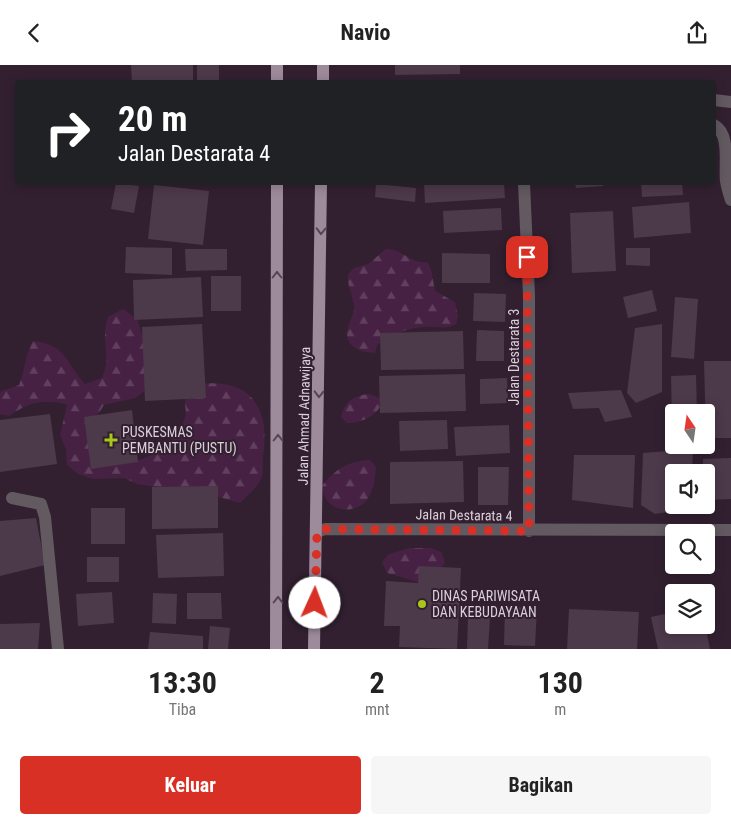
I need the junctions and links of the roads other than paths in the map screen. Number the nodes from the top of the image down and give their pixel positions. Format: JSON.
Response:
{"nodes":[{"id":1,"x":277,"y":65,"type":"edge"},
{"id":2,"x":323,"y":65,"type":"edge"},
{"id":3,"x":277,"y":80,"type":"edge"},
{"id":4,"x":323,"y":80,"type":"edge"},
{"id":5,"x":716,"y":100,"type":"edge"},
{"id":6,"x":731,"y":102,"type":"edge"},
{"id":7,"x":716,"y":127,"type":"edge"},
{"id":8,"x":277,"y":185,"type":"edge"},
{"id":9,"x":322,"y":185,"type":"edge"},
{"id":10,"x":524,"y":185,"type":"edge"},
{"id":11,"x":731,"y":200,"type":"edge"},
{"id":12,"x":12,"y":499,"type":"dead end"},
{"id":13,"x":731,"y":530,"type":"edge"},
{"id":14,"x":529,"y":531,"type":"junction"},
{"id":15,"x":317,"y":532,"type":"junction"},
{"id":16,"x":58,"y":649,"type":"edge"},
{"id":17,"x":276,"y":649,"type":"edge"},
{"id":18,"x":314,"y":649,"type":"edge"}],
"edges":[{"from":1,"to":3,"type":"main road"},
{"from":2,"to":4,"type":"main road"},
{"from":5,"to":6,"type":"street"},
{"from":7,"to":11,"type":"street"},
{"from":17,"to":8,"type":"main road","name":"Jalan Ahmad Adnawijaya","one_way":true},
{"from":9,"to":15,"type":"main road","name":"Jalan Ahmad Adnawijaya","one_way":true},
{"from":10,"to":14,"type":"street","name":"Jalan Destarata 3"},
{"from":12,"to":16,"type":"street"},
{"from":13,"to":14,"type":"street","name":"Jalan Destarata 4"},
{"from":14,"to":15,"type":"street","name":"Jalan Destarata 4"},
{"from":15,"to":18,"type":"main road","name":"Jalan Ahmad Adnawijaya"}]}
